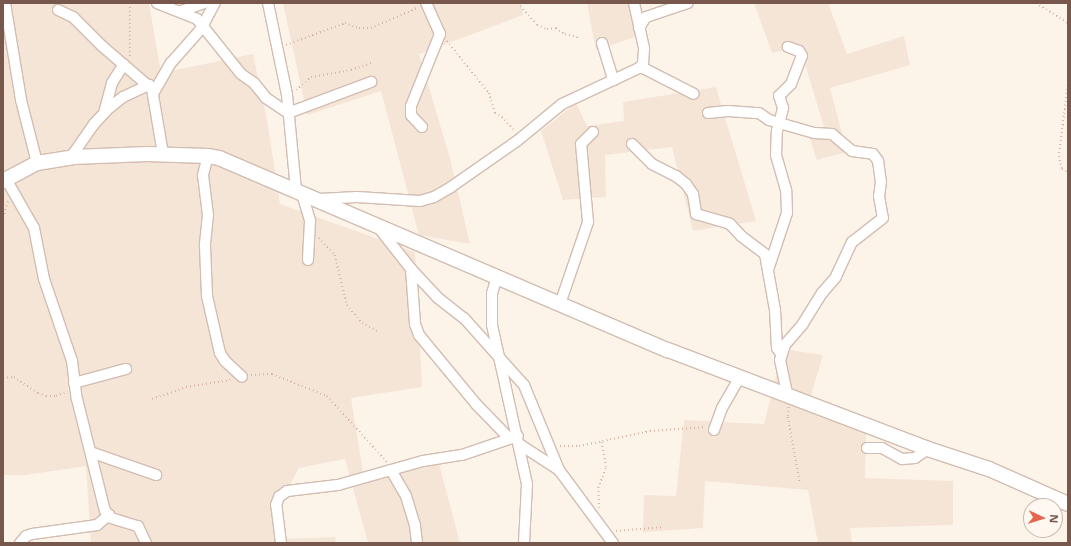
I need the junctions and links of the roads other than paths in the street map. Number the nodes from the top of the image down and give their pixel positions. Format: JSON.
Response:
{"nodes":[{"id":1,"x":5,"y":3,"type":"edge"},
{"id":2,"x":157,"y":3,"type":"edge"},
{"id":3,"x":204,"y":3,"type":"edge"},
{"id":4,"x":215,"y":3,"type":"edge"},
{"id":5,"x":268,"y":3,"type":"edge"},
{"id":6,"x":426,"y":3,"type":"edge"},
{"id":7,"x":634,"y":3,"type":"edge"},
{"id":8,"x":688,"y":3,"type":"edge"},
{"id":9,"x":58,"y":10,"type":"dead end"},
{"id":10,"x":181,"y":11,"type":"junction"},
{"id":11,"x":203,"y":25,"type":"junction"},
{"id":12,"x":639,"y":28,"type":"junction"},
{"id":13,"x":602,"y":44,"type":"dead end"},
{"id":14,"x":788,"y":47,"type":"dead end"},
{"id":15,"x":127,"y":67,"type":"junction"},
{"id":16,"x":641,"y":67,"type":"junction"},
{"id":17,"x":613,"y":80,"type":"junction"},
{"id":18,"x":371,"y":82,"type":"dead end"},
{"id":19,"x":151,"y":89,"type":"junction"},
{"id":20,"x":694,"y":94,"type":"dead end"},
{"id":21,"x":104,"y":113,"type":"junction"},
{"id":22,"x":288,"y":113,"type":"junction"},
{"id":23,"x":708,"y":113,"type":"dead end"},
{"id":24,"x":779,"y":122,"type":"junction"},
{"id":25,"x":422,"y":127,"type":"dead end"},
{"id":26,"x":593,"y":132,"type":"dead end"},
{"id":27,"x":632,"y":144,"type":"dead end"},
{"id":28,"x":163,"y":154,"type":"junction"},
{"id":29,"x":208,"y":156,"type":"junction"},
{"id":30,"x":71,"y":157,"type":"junction"},
{"id":31,"x":37,"y":163,"type":"junction"},
{"id":32,"x":7,"y":184,"type":"edge"},
{"id":33,"x":304,"y":195,"type":"junction"},
{"id":34,"x":376,"y":226,"type":"junction"},
{"id":35,"x":308,"y":260,"type":"dead end"},
{"id":36,"x":411,"y":269,"type":"junction"},
{"id":37,"x":768,"y":270,"type":"junction"},
{"id":38,"x":497,"y":277,"type":"junction"},
{"id":39,"x":560,"y":304,"type":"junction"},
{"id":40,"x":781,"y":354,"type":"junction"},
{"id":41,"x":501,"y":361,"type":"junction"},
{"id":42,"x":126,"y":369,"type":"dead end"},
{"id":43,"x":242,"y":377,"type":"road end"},
{"id":44,"x":740,"y":377,"type":"junction"},
{"id":45,"x":75,"y":386,"type":"junction"},
{"id":46,"x":789,"y":395,"type":"junction"},
{"id":47,"x":714,"y":430,"type":"road end"},
{"id":48,"x":516,"y":440,"type":"junction"},
{"id":49,"x":867,"y":448,"type":"dead end"},
{"id":50,"x":928,"y":449,"type":"junction"},
{"id":51,"x":93,"y":453,"type":"junction"},
{"id":52,"x":392,"y":470,"type":"junction"},
{"id":53,"x":559,"y":470,"type":"junction"},
{"id":54,"x":156,"y":475,"type":"dead end"},
{"id":55,"x":1068,"y":504,"type":"edge"},
{"id":56,"x":109,"y":516,"type":"junction"},
{"id":57,"x":20,"y":543,"type":"edge"},
{"id":58,"x":146,"y":543,"type":"edge"},
{"id":59,"x":281,"y":543,"type":"edge"},
{"id":60,"x":416,"y":543,"type":"edge"},
{"id":61,"x":524,"y":543,"type":"edge"},
{"id":62,"x":614,"y":543,"type":"edge"}],
"edges":[{"from":1,"to":31,"type":"street"},
{"from":2,"to":10,"type":"street"},
{"from":3,"to":10,"type":"street"},
{"from":4,"to":11,"type":"street"},
{"from":5,"to":22,"type":"street"},
{"from":6,"to":25,"type":"street"},
{"from":7,"to":12,"type":"street"},
{"from":8,"to":12,"type":"street"},
{"from":9,"to":15,"type":"street"},
{"from":10,"to":11,"type":"street"},
{"from":11,"to":19,"type":"street"},
{"from":11,"to":22,"type":"street"},
{"from":12,"to":16,"type":"street"},
{"from":13,"to":17,"type":"street"},
{"from":14,"to":24,"type":"street"},
{"from":15,"to":19,"type":"street"},
{"from":15,"to":21,"type":"street"},
{"from":16,"to":17,"type":"street"},
{"from":16,"to":20,"type":"street"},
{"from":17,"to":33,"type":"street"},
{"from":18,"to":22,"type":"street"},
{"from":19,"to":21,"type":"street"},
{"from":19,"to":28,"type":"street"},
{"from":21,"to":30,"type":"street"},
{"from":22,"to":33,"type":"street"},
{"from":23,"to":24,"type":"street"},
{"from":24,"to":37,"type":"street"},
{"from":24,"to":40,"type":"street"},
{"from":26,"to":39,"type":"street"},
{"from":27,"to":37,"type":"street"},
{"from":28,"to":29,"type":"street"},
{"from":28,"to":30,"type":"street"},
{"from":29,"to":33,"type":"street"},
{"from":29,"to":43,"type":"street"},
{"from":30,"to":31,"type":"street"},
{"from":31,"to":32,"type":"street"},
{"from":32,"to":45,"type":"street"},
{"from":33,"to":34,"type":"street"},
{"from":33,"to":35,"type":"street"},
{"from":34,"to":36,"type":"street"},
{"from":34,"to":38,"type":"street"},
{"from":36,"to":41,"type":"street"},
{"from":36,"to":48,"type":"street"},
{"from":37,"to":40,"type":"street"},
{"from":38,"to":39,"type":"street"},
{"from":38,"to":41,"type":"street"},
{"from":39,"to":44,"type":"street"},
{"from":40,"to":46,"type":"street"},
{"from":41,"to":48,"type":"street"},
{"from":41,"to":53,"type":"street"},
{"from":42,"to":45,"type":"street"},
{"from":44,"to":46,"type":"street"},
{"from":44,"to":47,"type":"street"},
{"from":45,"to":51,"type":"street"},
{"from":46,"to":50,"type":"street"},
{"from":48,"to":52,"type":"street"},
{"from":48,"to":53,"type":"street"},
{"from":48,"to":61,"type":"street"},
{"from":49,"to":50,"type":"street"},
{"from":50,"to":55,"type":"street"},
{"from":51,"to":54,"type":"street"},
{"from":51,"to":56,"type":"street"},
{"from":52,"to":59,"type":"street"},
{"from":52,"to":60,"type":"street"},
{"from":53,"to":62,"type":"street"},
{"from":56,"to":57,"type":"street"},
{"from":56,"to":58,"type":"street"}]}
